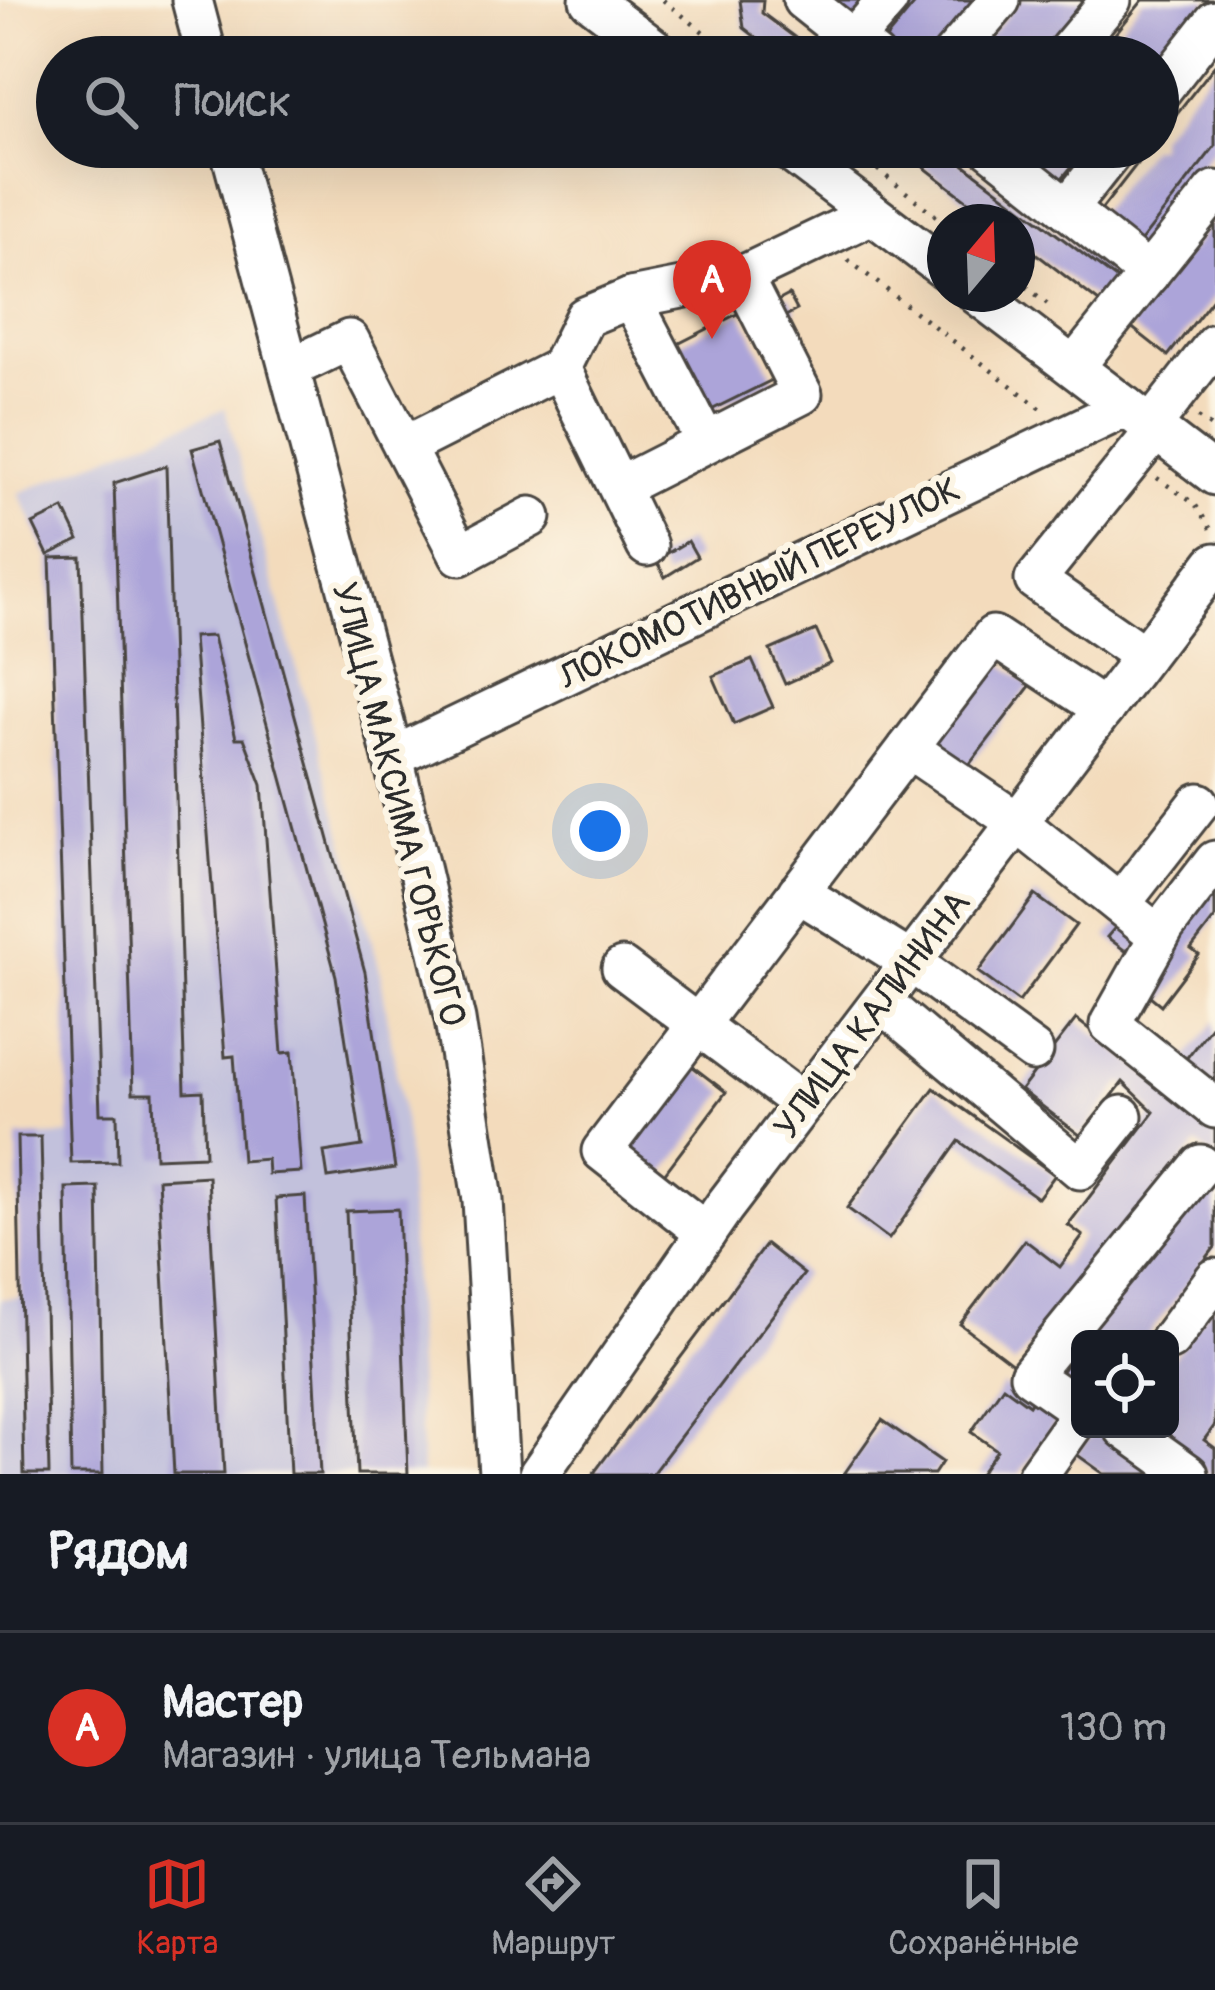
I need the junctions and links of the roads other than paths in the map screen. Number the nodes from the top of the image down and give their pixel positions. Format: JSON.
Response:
{"nodes":[{"id":1,"x":192,"y":0,"type":"edge"},
{"id":2,"x":590,"y":0,"type":"edge"},
{"id":3,"x":803,"y":0,"type":"edge"},
{"id":4,"x":888,"y":0,"type":"edge"},
{"id":5,"x":1000,"y":0,"type":"edge"},
{"id":6,"x":1111,"y":0,"type":"edge"},
{"id":7,"x":636,"y":14,"type":"edge"},
{"id":8,"x":1215,"y":21,"type":"edge"},
{"id":9,"x":201,"y":36,"type":"edge"},
{"id":10,"x":849,"y":36,"type":"edge"},
{"id":11,"x":870,"y":36,"type":"edge"},
{"id":12,"x":969,"y":36,"type":"edge"},
{"id":13,"x":1081,"y":36,"type":"edge"},
{"id":14,"x":1179,"y":67,"type":"edge"},
{"id":15,"x":236,"y":168,"type":"edge"},
{"id":16,"x":812,"y":168,"type":"edge"},
{"id":17,"x":1015,"y":168,"type":"edge"},
{"id":18,"x":1099,"y":168,"type":"edge"},
{"id":19,"x":1215,"y":191,"type":"edge"},
{"id":20,"x":1067,"y":209,"type":"junction"},
{"id":21,"x":872,"y":214,"type":"junction"},
{"id":22,"x":927,"y":255,"type":"edge"},
{"id":23,"x":1149,"y":274,"type":"junction"},
{"id":24,"x":742,"y":276,"type":"junction"},
{"id":25,"x":632,"y":298,"type":"junction"},
{"id":26,"x":1001,"y":312,"type":"edge"},
{"id":27,"x":1215,"y":344,"type":"edge"},
{"id":28,"x":291,"y":368,"type":"junction"},
{"id":29,"x":560,"y":368,"type":"junction"},
{"id":30,"x":1074,"y":368,"type":"junction"},
{"id":31,"x":1141,"y":431,"type":"junction"},
{"id":32,"x":706,"y":442,"type":"junction"},
{"id":33,"x":404,"y":447,"type":"junction"},
{"id":34,"x":1215,"y":475,"type":"edge"},
{"id":35,"x":619,"y":487,"type":"junction"},
{"id":36,"x":531,"y":518,"type":"dead end"},
{"id":37,"x":647,"y":546,"type":"dead end"},
{"id":38,"x":1215,"y":563,"type":"edge"},
{"id":39,"x":1144,"y":656,"type":"junction"},
{"id":40,"x":1104,"y":709,"type":"junction"},
{"id":41,"x":908,"y":748,"type":"junction"},
{"id":42,"x":393,"y":757,"type":"junction"},
{"id":43,"x":1199,"y":803,"type":"dead end"},
{"id":44,"x":1017,"y":822,"type":"junction"},
{"id":45,"x":1215,"y":861,"type":"edge"},
{"id":46,"x":798,"y":892,"type":"junction"},
{"id":47,"x":1120,"y":904,"type":"junction"},
{"id":48,"x":1160,"y":936,"type":"junction"},
{"id":49,"x":910,"y":962,"type":"junction"},
{"id":50,"x":622,"y":968,"type":"dead end"},
{"id":51,"x":880,"y":1002,"type":"junction"},
{"id":52,"x":698,"y":1025,"type":"junction"},
{"id":53,"x":1033,"y":1051,"type":"dead end"},
{"id":54,"x":802,"y":1104,"type":"junction"},
{"id":55,"x":1215,"y":1108,"type":"edge"},
{"id":56,"x":1123,"y":1116,"type":"dead end"},
{"id":57,"x":1201,"y":1165,"type":"dead end"},
{"id":58,"x":706,"y":1233,"type":"junction"},
{"id":59,"x":1215,"y":1279,"type":"edge"},
{"id":60,"x":1177,"y":1330,"type":"edge"},
{"id":61,"x":1071,"y":1406,"type":"edge"},
{"id":62,"x":1071,"y":1432,"type":"edge"},
{"id":63,"x":1138,"y":1438,"type":"edge"},
{"id":64,"x":1053,"y":1469,"type":"edge"},
{"id":65,"x":499,"y":1474,"type":"edge"},
{"id":66,"x":539,"y":1474,"type":"edge"},
{"id":67,"x":1188,"y":1474,"type":"edge"}],
"edges":[{"from":1,"to":9,"type":"street"},
{"from":2,"to":7,"type":"street"},
{"from":3,"to":10,"type":"street"},
{"from":4,"to":11,"type":"street"},
{"from":5,"to":12,"type":"street"},
{"from":6,"to":13,"type":"street"},
{"from":8,"to":14,"type":"street"},
{"from":15,"to":28,"type":"street","name":"УЛИЦА МАКСИМА ГОРЬКОГО"},
{"from":16,"to":21,"type":"street"},
{"from":17,"to":20,"type":"street"},
{"from":18,"to":20,"type":"street"},
{"from":19,"to":23,"type":"street"},
{"from":20,"to":23,"type":"street"},
{"from":21,"to":22,"type":"street"},
{"from":21,"to":24,"type":"street"},
{"from":23,"to":30,"type":"street"},
{"from":24,"to":25,"type":"street"},
{"from":24,"to":32,"type":"street"},
{"from":25,"to":29,"type":"street"},
{"from":25,"to":32,"type":"street"},
{"from":26,"to":30,"type":"street"},
{"from":27,"to":31,"type":"street"},
{"from":28,"to":33,"type":"street"},
{"from":28,"to":42,"type":"street","name":"УЛИЦА МАКСИМА ГОРЬКОГО"},
{"from":29,"to":33,"type":"street"},
{"from":29,"to":35,"type":"street"},
{"from":30,"to":31,"type":"street"},
{"from":31,"to":34,"type":"street"},
{"from":31,"to":39,"type":"street"},
{"from":31,"to":42,"type":"street","name":"ЛОКОМОТИВНЫЙ ПЕРЕУЛОК"},
{"from":32,"to":35,"type":"street"},
{"from":33,"to":36,"type":"street"},
{"from":35,"to":37,"type":"street"},
{"from":38,"to":39,"type":"street","name":"УЛИЦА КАЛИНИНА"},
{"from":39,"to":40,"type":"street","name":"УЛИЦА КАЛИНИНА"},
{"from":40,"to":41,"type":"street"},
{"from":40,"to":44,"type":"street","name":"УЛИЦА КАЛИНИНА"},
{"from":41,"to":44,"type":"street"},
{"from":41,"to":46,"type":"street"},
{"from":42,"to":65,"type":"street","name":"УЛИЦА МАКСИМА ГОРЬКОГО"},
{"from":43,"to":47,"type":"street"},
{"from":44,"to":47,"type":"street"},
{"from":44,"to":49,"type":"street","name":"УЛИЦА КАЛИНИНА"},
{"from":45,"to":48,"type":"street"},
{"from":46,"to":49,"type":"street"},
{"from":46,"to":52,"type":"street"},
{"from":47,"to":48,"type":"street"},
{"from":48,"to":55,"type":"street"},
{"from":49,"to":51,"type":"street","name":"УЛИЦА КАЛИНИНА"},
{"from":49,"to":53,"type":"street"},
{"from":50,"to":52,"type":"street"},
{"from":51,"to":54,"type":"street","name":"УЛИЦА КАЛИНИНА"},
{"from":51,"to":56,"type":"street"},
{"from":52,"to":54,"type":"street"},
{"from":52,"to":58,"type":"street"},
{"from":54,"to":58,"type":"street","name":"УЛИЦА КАЛИНИНА"},
{"from":57,"to":61,"type":"street"},
{"from":58,"to":66,"type":"street","name":"УЛИЦА КАЛИНИНА"},
{"from":59,"to":60,"type":"street"},
{"from":62,"to":64,"type":"street"},
{"from":63,"to":67,"type":"street"}]}
